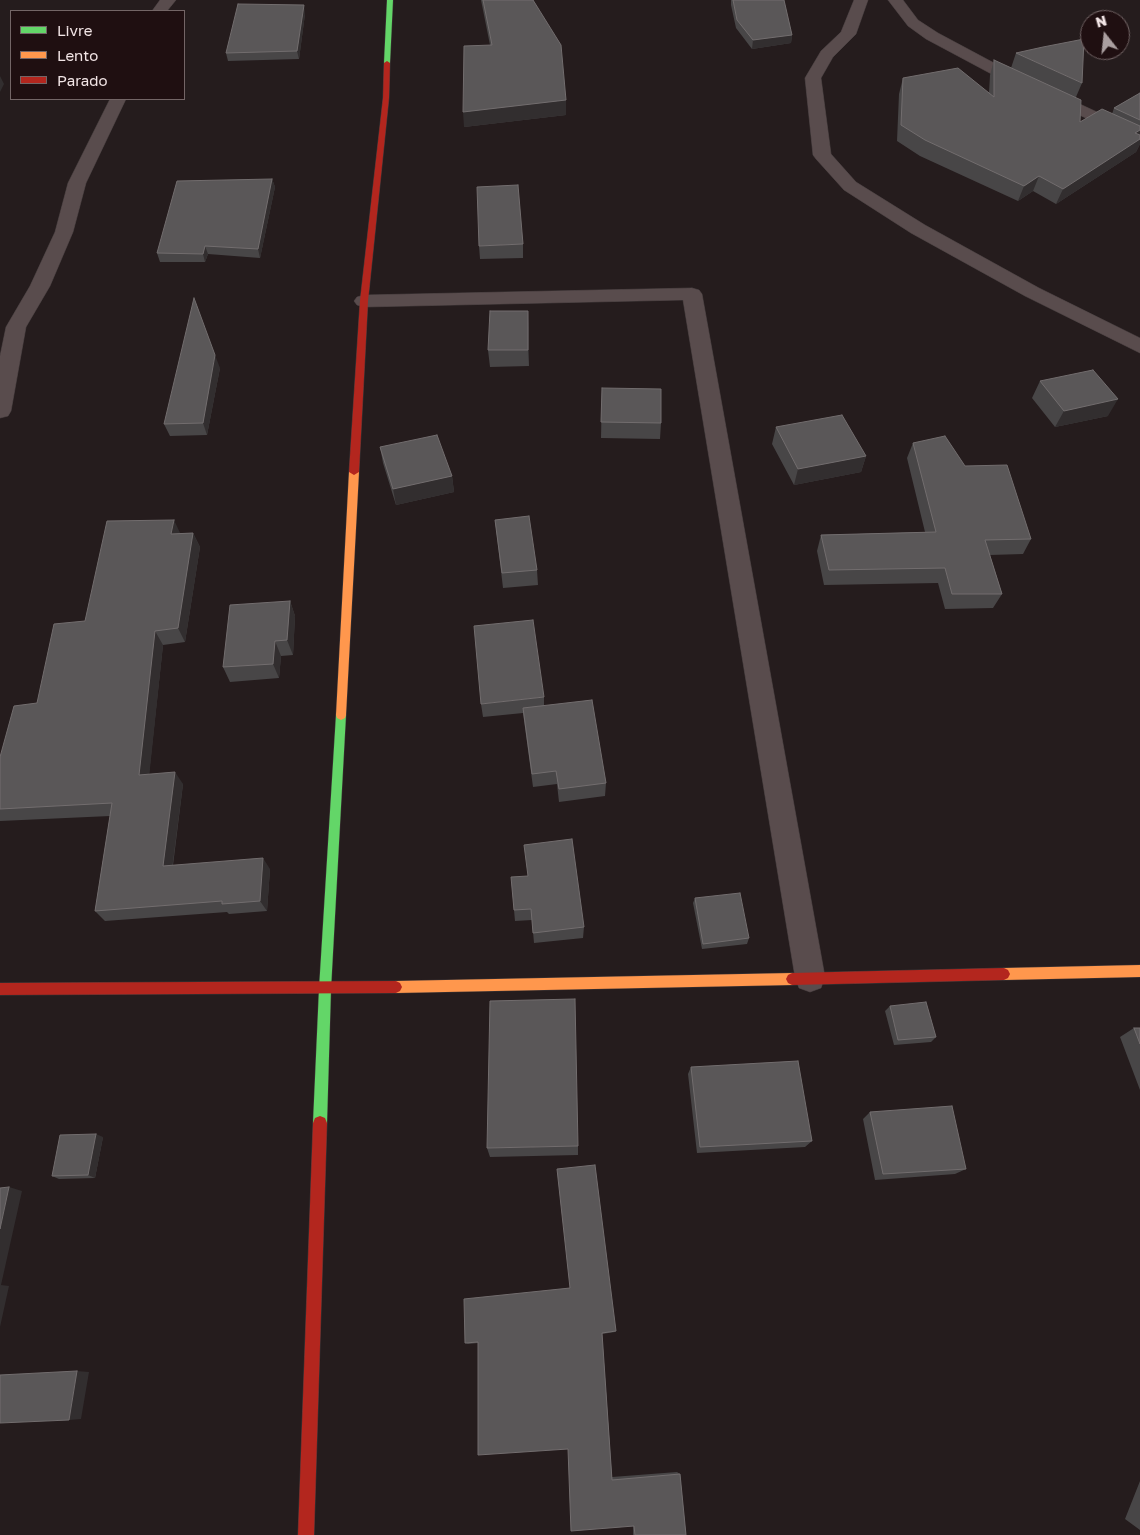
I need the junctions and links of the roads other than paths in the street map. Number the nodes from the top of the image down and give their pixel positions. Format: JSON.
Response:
{"nodes":[{"id":1,"x":168,"y":0,"type":"edge"},
{"id":2,"x":390,"y":0,"type":"edge"},
{"id":3,"x":861,"y":0,"type":"edge"},
{"id":4,"x":895,"y":0,"type":"edge"},
{"id":5,"x":160,"y":10,"type":"edge"},
{"id":6,"x":118,"y":100,"type":"edge"},
{"id":7,"x":1140,"y":138,"type":"edge"},
{"id":8,"x":364,"y":301,"type":"junction"},
{"id":9,"x":1140,"y":346,"type":"edge"},
{"id":10,"x":0,"y":411,"type":"edge"},
{"id":11,"x":1140,"y":971,"type":"edge"},
{"id":12,"x":810,"y":977,"type":"junction"},
{"id":13,"x":0,"y":989,"type":"edge"},
{"id":14,"x":325,"y":989,"type":"junction"},
{"id":15,"x":306,"y":1535,"type":"edge"}],
"edges":[{"from":1,"to":5,"type":"street"},
{"from":2,"to":8,"type":"street"},
{"from":3,"to":9,"type":"street"},
{"from":4,"to":7,"type":"street"},
{"from":6,"to":10,"type":"street"},
{"from":8,"to":12,"type":"street"},
{"from":8,"to":14,"type":"street"},
{"from":11,"to":12,"type":"street"},
{"from":12,"to":14,"type":"street"},
{"from":13,"to":14,"type":"street"},
{"from":14,"to":15,"type":"street"}]}
